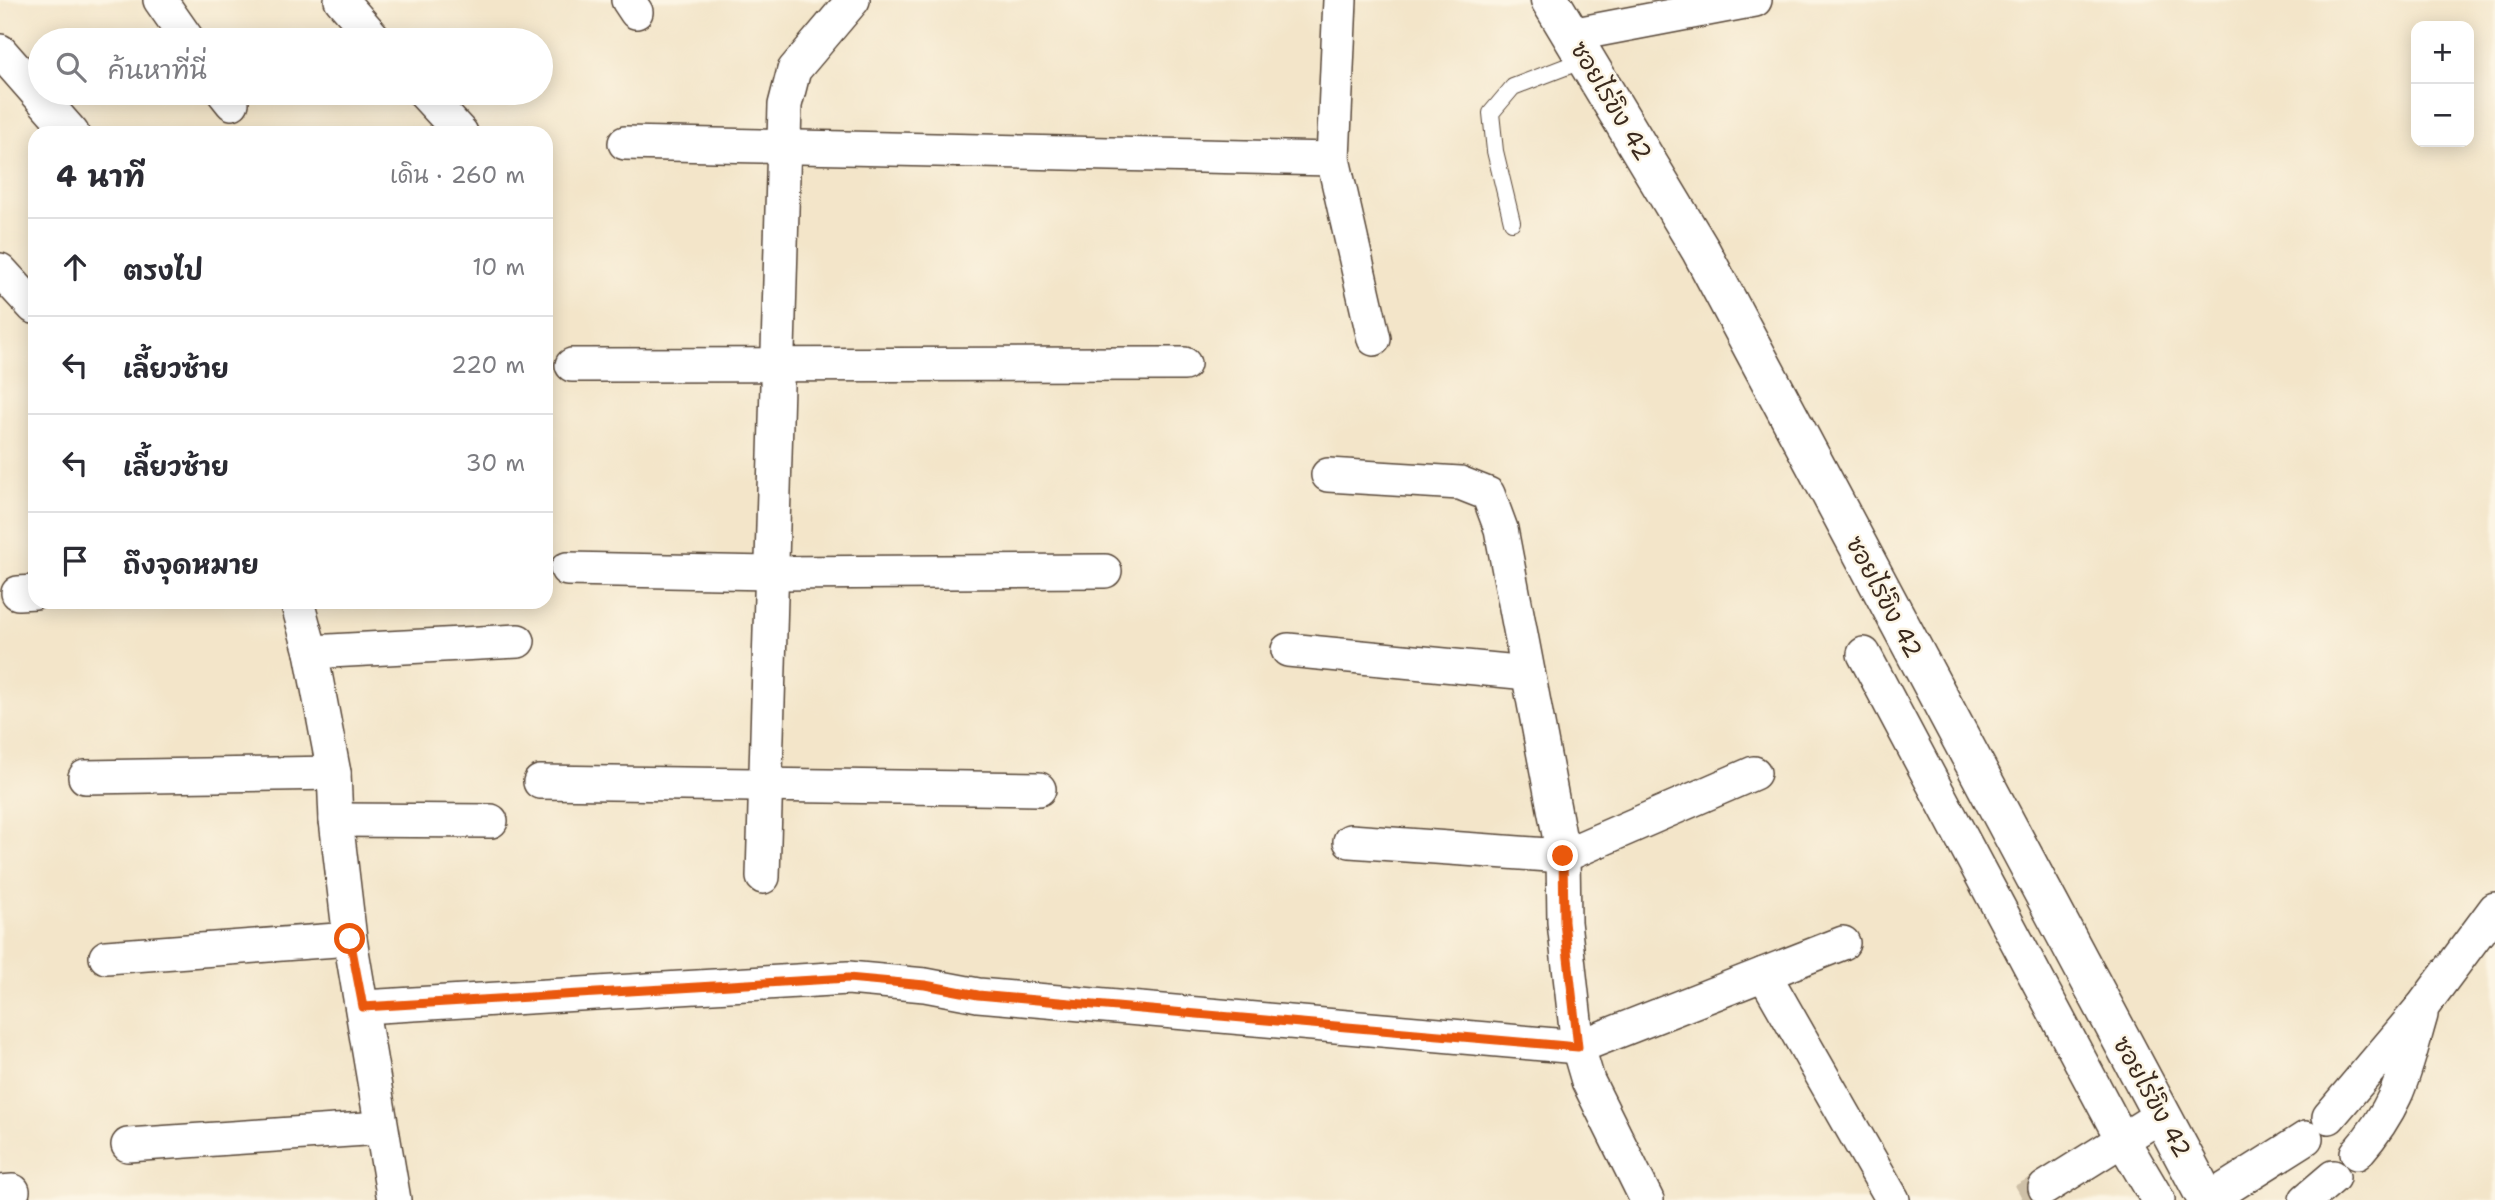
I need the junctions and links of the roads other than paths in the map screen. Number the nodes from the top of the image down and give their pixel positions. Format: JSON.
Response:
{"nodes":[{"id":1,"x":160,"y":0,"type":"edge"},
{"id":2,"x":341,"y":0,"type":"edge"},
{"id":3,"x":853,"y":0,"type":"edge"},
{"id":4,"x":1340,"y":0,"type":"edge"},
{"id":5,"x":1550,"y":0,"type":"edge"},
{"id":6,"x":1755,"y":0,"type":"edge"},
{"id":7,"x":180,"y":28,"type":"edge"},
{"id":8,"x":366,"y":28,"type":"edge"},
{"id":9,"x":1578,"y":47,"type":"junction"},
{"id":10,"x":0,"y":51,"type":"edge"},
{"id":11,"x":28,"y":83,"type":"edge"},
{"id":12,"x":47,"y":105,"type":"edge"},
{"id":13,"x":435,"y":105,"type":"edge"},
{"id":14,"x":66,"y":126,"type":"edge"},
{"id":15,"x":455,"y":126,"type":"edge"},
{"id":16,"x":625,"y":143,"type":"dead end"},
{"id":17,"x":784,"y":145,"type":"junction"},
{"id":18,"x":1333,"y":159,"type":"junction"},
{"id":19,"x":1512,"y":222,"type":"dead end"},
{"id":20,"x":0,"y":270,"type":"edge"},
{"id":21,"x":28,"y":300,"type":"edge"},
{"id":22,"x":1374,"y":339,"type":"dead end"},
{"id":23,"x":778,"y":362,"type":"junction"},
{"id":24,"x":1184,"y":364,"type":"dead end"},
{"id":25,"x":572,"y":365,"type":"dead end"},
{"id":26,"x":1328,"y":475,"type":"dead end"},
{"id":27,"x":567,"y":569,"type":"dead end"},
{"id":28,"x":1105,"y":571,"type":"dead end"},
{"id":29,"x":770,"y":573,"type":"junction"},
{"id":30,"x":299,"y":609,"type":"edge"},
{"id":31,"x":518,"y":642,"type":"dead end"},
{"id":32,"x":1288,"y":650,"type":"dead end"},
{"id":33,"x":311,"y":652,"type":"junction"},
{"id":34,"x":1864,"y":654,"type":"dead end"},
{"id":35,"x":1528,"y":673,"type":"junction"},
{"id":36,"x":334,"y":773,"type":"junction"},
{"id":37,"x":1754,"y":773,"type":"dead end"},
{"id":38,"x":85,"y":777,"type":"dead end"},
{"id":39,"x":540,"y":782,"type":"dead end"},
{"id":40,"x":766,"y":786,"type":"junction"},
{"id":41,"x":1039,"y":789,"type":"dead end"},
{"id":42,"x":336,"y":820,"type":"junction"},
{"id":43,"x":491,"y":821,"type":"dead end"},
{"id":44,"x":1350,"y":841,"type":"dead end"},
{"id":45,"x":1563,"y":856,"type":"junction"},
{"id":46,"x":763,"y":877,"type":"dead end"},
{"id":47,"x":2495,"y":909,"type":"edge"},
{"id":48,"x":350,"y":939,"type":"junction"},
{"id":49,"x":1843,"y":943,"type":"dead end"},
{"id":50,"x":106,"y":957,"type":"dead end"},
{"id":51,"x":1764,"y":974,"type":"junction"},
{"id":52,"x":2423,"y":1006,"type":"junction"},
{"id":53,"x":363,"y":1007,"type":"junction"},
{"id":54,"x":1578,"y":1047,"type":"junction"},
{"id":55,"x":2160,"y":1116,"type":"junction"},
{"id":56,"x":380,"y":1128,"type":"junction"},
{"id":57,"x":2122,"y":1139,"type":"junction"},
{"id":58,"x":128,"y":1145,"type":"dead end"},
{"id":59,"x":2357,"y":1153,"type":"dead end"},
{"id":60,"x":2333,"y":1178,"type":"dead end"},
{"id":61,"x":2045,"y":1188,"type":"tunnel mouth"},
{"id":62,"x":2203,"y":1191,"type":"edge"},
{"id":63,"x":2153,"y":1198,"type":"edge"},
{"id":64,"x":394,"y":1200,"type":"edge"},
{"id":65,"x":1647,"y":1200,"type":"edge"},
{"id":66,"x":1893,"y":1200,"type":"edge"},
{"id":67,"x":2306,"y":1200,"type":"edge"}],
"edges":[{"from":1,"to":7,"type":"street"},
{"from":2,"to":8,"type":"street"},
{"from":3,"to":17,"type":"street"},
{"from":4,"to":18,"type":"street"},
{"from":5,"to":9,"type":"street","name":"ซอยไร่ขิง 42"},
{"from":6,"to":9,"type":"street"},
{"from":9,"to":19,"type":"lane"},
{"from":9,"to":55,"type":"street","name":"ซอยไร่ขิง 42"},
{"from":10,"to":11,"type":"street"},
{"from":12,"to":14,"type":"street"},
{"from":13,"to":15,"type":"street"},
{"from":16,"to":17,"type":"street"},
{"from":17,"to":18,"type":"street"},
{"from":17,"to":23,"type":"street"},
{"from":18,"to":22,"type":"street"},
{"from":20,"to":21,"type":"street"},
{"from":23,"to":24,"type":"street"},
{"from":23,"to":25,"type":"street"},
{"from":23,"to":29,"type":"street"},
{"from":26,"to":35,"type":"street"},
{"from":27,"to":29,"type":"street"},
{"from":28,"to":29,"type":"street"},
{"from":29,"to":40,"type":"street"},
{"from":30,"to":33,"type":"street"},
{"from":31,"to":33,"type":"street"},
{"from":32,"to":35,"type":"street"},
{"from":33,"to":36,"type":"street"},
{"from":34,"to":57,"type":"street"},
{"from":35,"to":45,"type":"street"},
{"from":36,"to":38,"type":"street"},
{"from":36,"to":42,"type":"street"},
{"from":37,"to":45,"type":"street"},
{"from":39,"to":40,"type":"street"},
{"from":40,"to":41,"type":"street"},
{"from":40,"to":46,"type":"street"},
{"from":42,"to":43,"type":"street"},
{"from":42,"to":48,"type":"street"},
{"from":44,"to":45,"type":"street"},
{"from":45,"to":54,"type":"street"},
{"from":47,"to":52,"type":"street"},
{"from":48,"to":50,"type":"street"},
{"from":48,"to":53,"type":"street"},
{"from":49,"to":51,"type":"street"},
{"from":51,"to":54,"type":"street"},
{"from":51,"to":66,"type":"street"},
{"from":52,"to":59,"type":"street"},
{"from":52,"to":62,"type":"street"},
{"from":53,"to":54,"type":"street"},
{"from":53,"to":56,"type":"street"},
{"from":54,"to":65,"type":"street"},
{"from":55,"to":57,"type":"street"},
{"from":55,"to":62,"type":"street","name":"ซอยไร่ขิง 42"},
{"from":56,"to":58,"type":"street"},
{"from":56,"to":64,"type":"street"},
{"from":57,"to":61,"type":"street"},
{"from":57,"to":63,"type":"street"},
{"from":60,"to":67,"type":"street"},
{"from":62,"to":63,"type":"street"}]}
